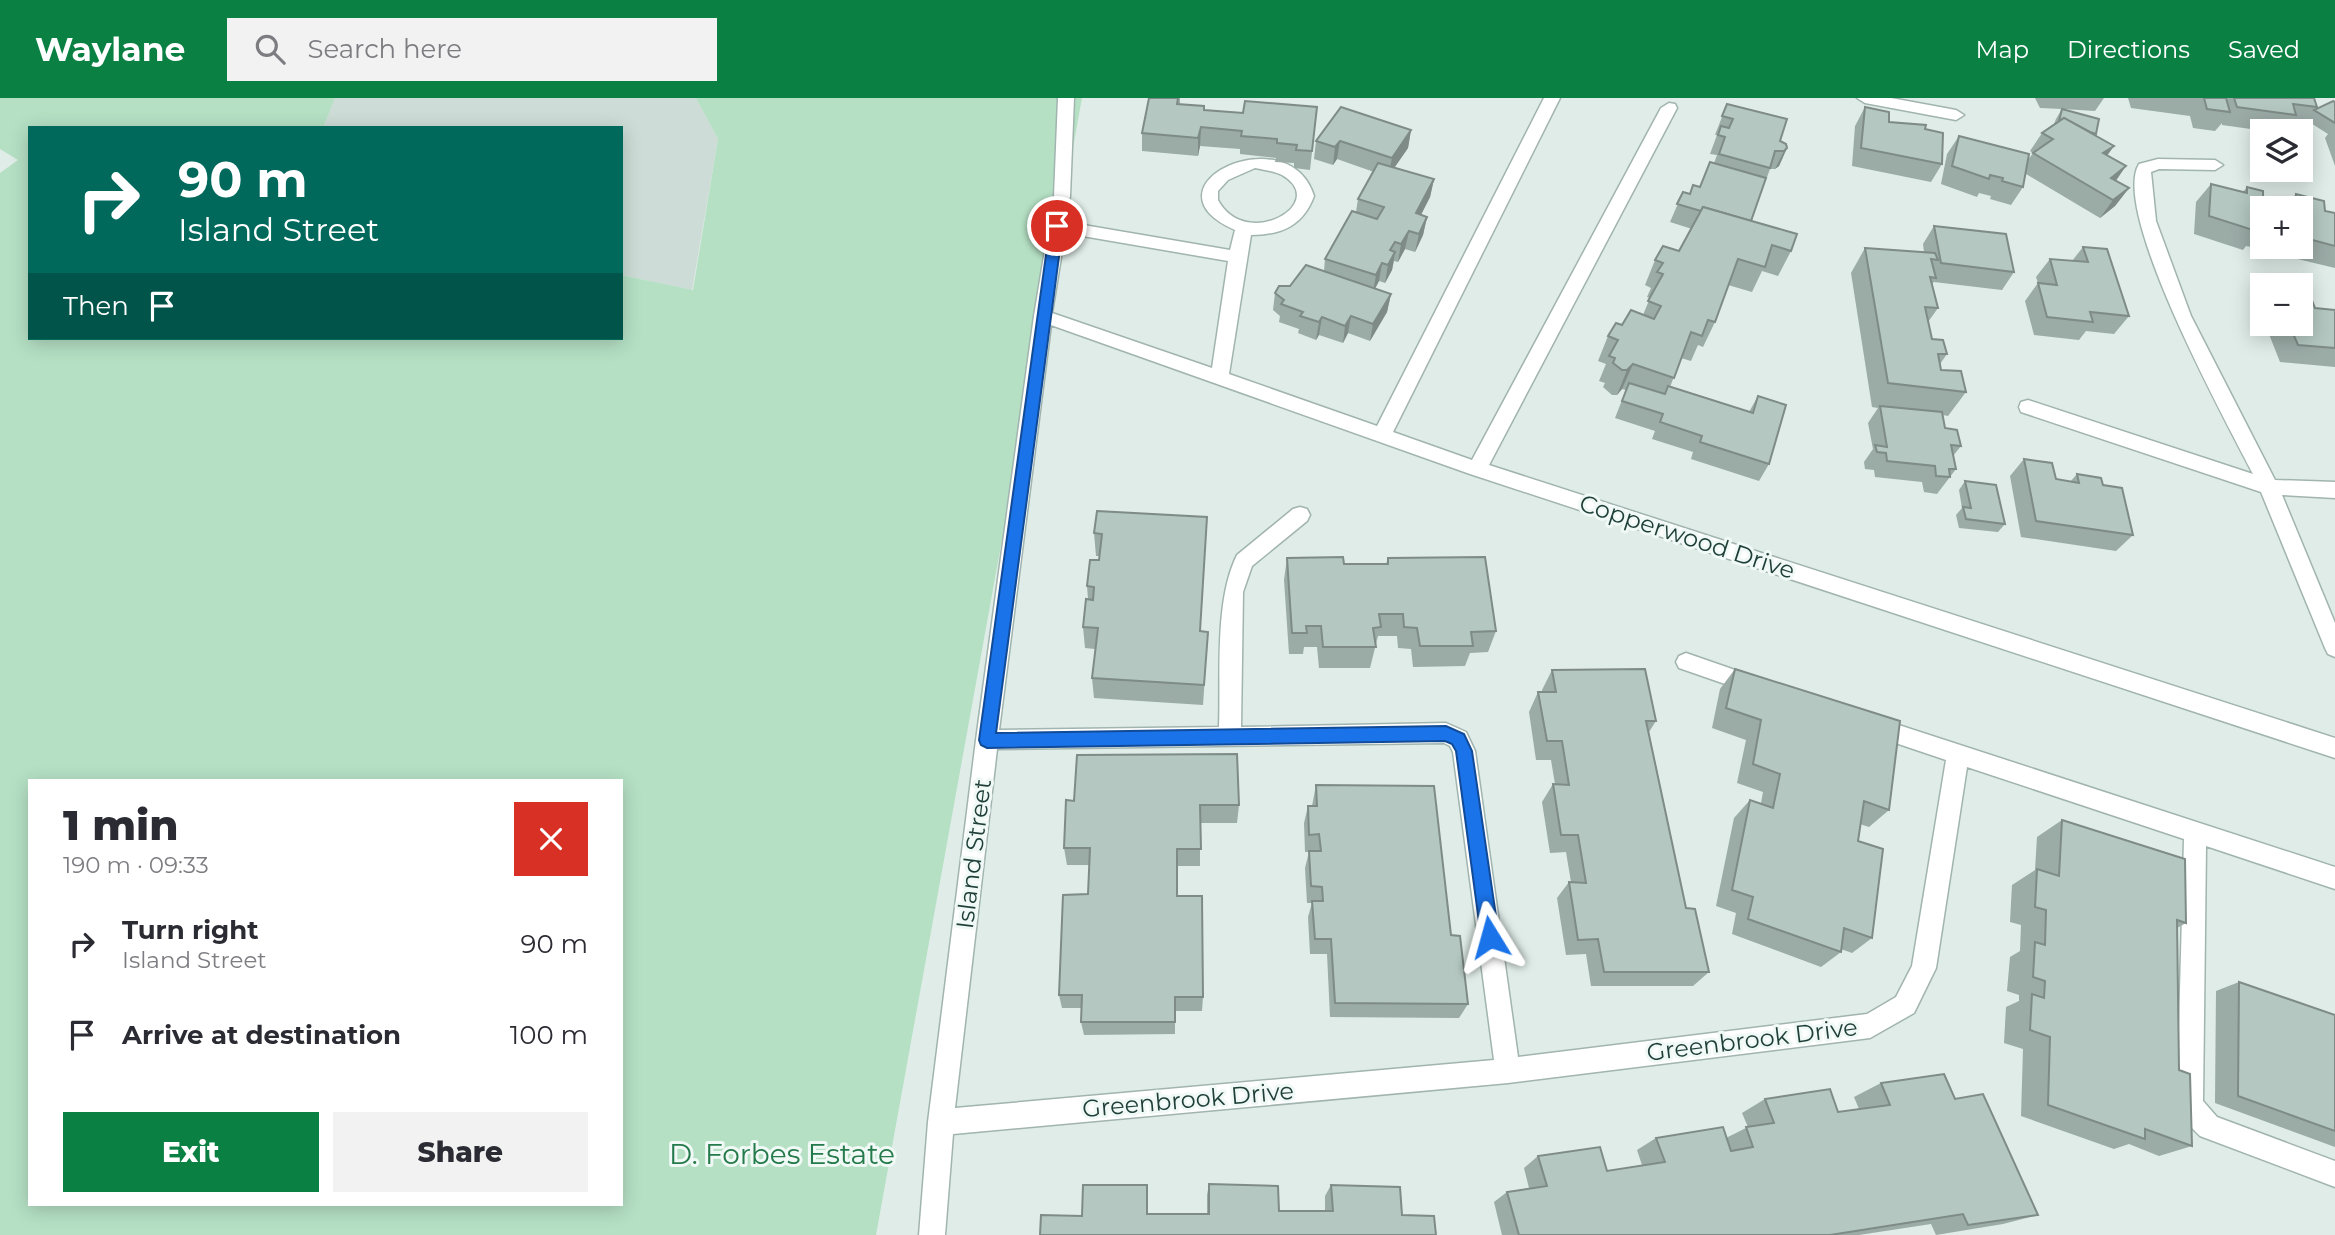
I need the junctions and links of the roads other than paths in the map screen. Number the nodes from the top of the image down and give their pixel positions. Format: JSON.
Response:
{"nodes":[{"id":1,"x":1066,"y":98,"type":"edge"},
{"id":2,"x":1552,"y":98,"type":"edge"},
{"id":3,"x":1865,"y":98,"type":"edge"},
{"id":4,"x":1669,"y":108,"type":"dead end"},
{"id":5,"x":1956,"y":115,"type":"dead end"},
{"id":6,"x":2215,"y":165,"type":"dead end"},
{"id":7,"x":1057,"y":226,"type":"junction"},
{"id":8,"x":1244,"y":227,"type":"junction"},
{"id":9,"x":1237,"y":257,"type":"junction"},
{"id":10,"x":1043,"y":316,"type":"junction"},
{"id":11,"x":1219,"y":380,"type":"junction"},
{"id":12,"x":2028,"y":407,"type":"dead end"},
{"id":13,"x":1381,"y":436,"type":"junction"},
{"id":14,"x":1477,"y":469,"type":"junction"},
{"id":15,"x":2269,"y":487,"type":"junction"},
{"id":16,"x":2335,"y":490,"type":"edge"},
{"id":17,"x":1300,"y":515,"type":"dead end"},
{"id":18,"x":2335,"y":648,"type":"edge"},
{"id":19,"x":1686,"y":662,"type":"dead end"},
{"id":20,"x":1777,"y":693,"type":"edge"},
{"id":21,"x":1854,"y":719,"type":"edge"},
{"id":22,"x":1230,"y":737,"type":"junction"},
{"id":23,"x":987,"y":740,"type":"junction"},
{"id":24,"x":2335,"y":748,"type":"edge"},
{"id":25,"x":1958,"y":754,"type":"junction"},
{"id":26,"x":2195,"y":832,"type":"junction"},
{"id":27,"x":2335,"y":878,"type":"edge"},
{"id":28,"x":1508,"y":1071,"type":"junction"},
{"id":29,"x":942,"y":1122,"type":"junction"},
{"id":30,"x":2335,"y":1174,"type":"edge"},
{"id":31,"x":932,"y":1235,"type":"edge"}],
"edges":[{"from":1,"to":7,"type":"street","name":"Island Street"},
{"from":2,"to":13,"type":"street"},
{"from":3,"to":5,"type":"street"},
{"from":4,"to":14,"type":"street"},
{"from":6,"to":15,"type":"street"},
{"from":7,"to":9,"type":"street"},
{"from":7,"to":10,"type":"street","name":"Island Street"},
{"from":8,"to":8,"type":"street"},
{"from":8,"to":9,"type":"street"},
{"from":9,"to":11,"type":"street"},
{"from":10,"to":11,"type":"street","name":"Copperwood Drive"},
{"from":10,"to":23,"type":"street","name":"Island Street"},
{"from":11,"to":13,"type":"street","name":"Copperwood Drive"},
{"from":12,"to":15,"type":"street"},
{"from":13,"to":14,"type":"street","name":"Copperwood Drive"},
{"from":14,"to":24,"type":"street","name":"Copperwood Drive"},
{"from":15,"to":16,"type":"street"},
{"from":15,"to":18,"type":"street"},
{"from":17,"to":22,"type":"street"},
{"from":19,"to":20,"type":"street"},
{"from":21,"to":25,"type":"street"},
{"from":22,"to":23,"type":"street"},
{"from":22,"to":28,"type":"street"},
{"from":23,"to":29,"type":"street","name":"Island Street"},
{"from":25,"to":26,"type":"street"},
{"from":25,"to":28,"type":"street","name":"Greenbrook Drive"},
{"from":26,"to":27,"type":"street"},
{"from":26,"to":30,"type":"street"},
{"from":28,"to":29,"type":"street","name":"Greenbrook Drive"},
{"from":29,"to":31,"type":"street","name":"Island Street"}]}
